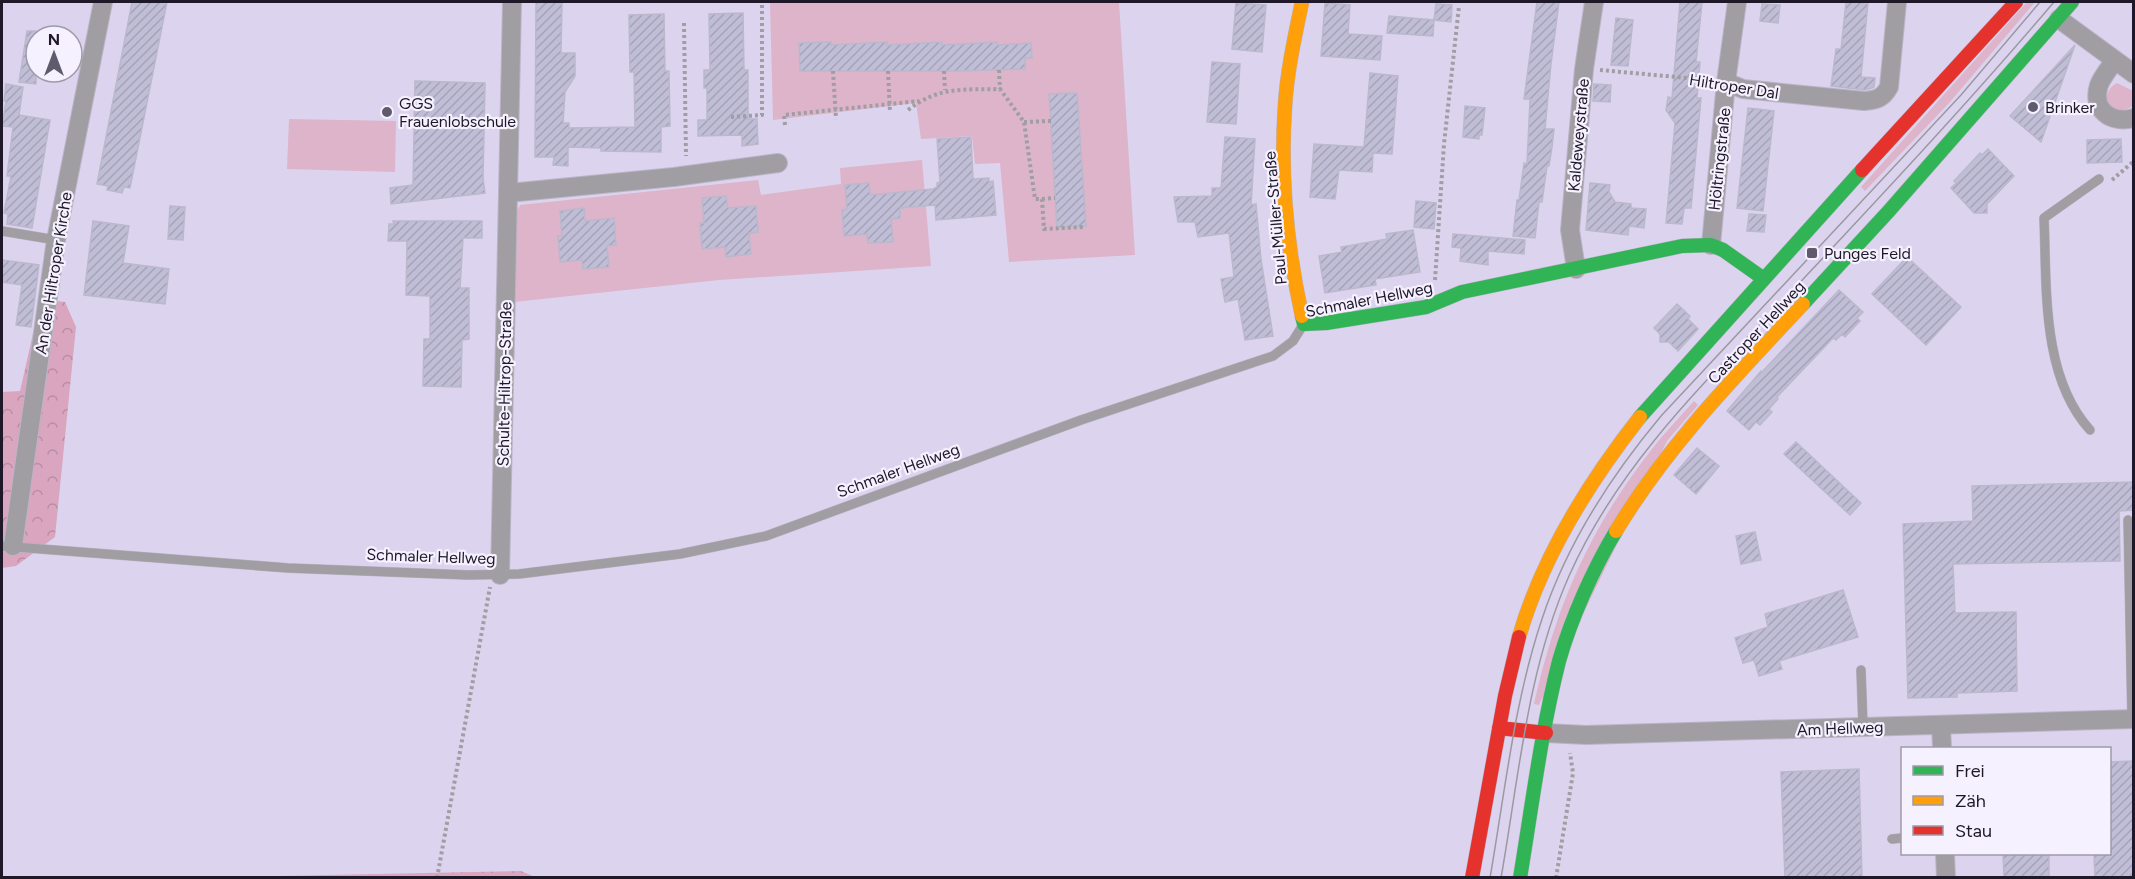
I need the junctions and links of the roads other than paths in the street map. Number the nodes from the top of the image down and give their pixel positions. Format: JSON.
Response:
{"nodes":[{"id":1,"x":103,"y":2,"type":"edge"},
{"id":2,"x":512,"y":2,"type":"edge"},
{"id":3,"x":1302,"y":2,"type":"edge"},
{"id":4,"x":1594,"y":2,"type":"edge"},
{"id":5,"x":1737,"y":2,"type":"edge"},
{"id":6,"x":1897,"y":2,"type":"edge"},
{"id":7,"x":2016,"y":2,"type":"edge"},
{"id":8,"x":2072,"y":2,"type":"edge"},
{"id":9,"x":2059,"y":19,"type":"junction"},
{"id":10,"x":2114,"y":61,"type":"junction"},
{"id":11,"x":2133,"y":74,"type":"edge"},
{"id":12,"x":1726,"y":82,"type":"junction"},
{"id":13,"x":2133,"y":118,"type":"edge"},
{"id":14,"x":778,"y":163,"type":"dead end"},
{"id":15,"x":2099,"y":179,"type":"dead end"},
{"id":16,"x":508,"y":194,"type":"junction"},
{"id":17,"x":2,"y":231,"type":"edge"},
{"id":18,"x":56,"y":240,"type":"junction"},
{"id":19,"x":1710,"y":245,"type":"junction"},
{"id":20,"x":1576,"y":269,"type":"junction"},
{"id":21,"x":1764,"y":279,"type":"junction"},
{"id":22,"x":1304,"y":324,"type":"junction"},
{"id":23,"x":2090,"y":430,"type":"dead end"},
{"id":24,"x":2128,"y":520,"type":"dead end"},
{"id":25,"x":7,"y":546,"type":"edge"},
{"id":26,"x":500,"y":574,"type":"junction"},
{"id":27,"x":1861,"y":670,"type":"dead end"},
{"id":28,"x":2133,"y":719,"type":"edge"},
{"id":29,"x":1941,"y":725,"type":"junction"},
{"id":30,"x":1863,"y":727,"type":"junction"},
{"id":31,"x":1499,"y":728,"type":"junction"},
{"id":32,"x":1546,"y":732,"type":"junction"},
{"id":33,"x":1942,"y":747,"type":"edge"},
{"id":34,"x":1945,"y":855,"type":"edge"},
{"id":35,"x":1472,"y":878,"type":"edge"},
{"id":36,"x":1520,"y":878,"type":"edge"},
{"id":37,"x":1946,"y":878,"type":"edge"}],
"edges":[{"from":1,"to":18,"type":"street","name":"An der Hiltroper Kirche"},
{"from":2,"to":16,"type":"street","name":"Schulte-Hiltrop-Straße"},
{"from":3,"to":22,"type":"main road","name":"Paul-Müller-Straße"},
{"from":4,"to":20,"type":"street","name":"Kaldeweystraße"},
{"from":5,"to":12,"type":"street","name":"Höltringstraße"},
{"from":6,"to":12,"type":"street","name":"Hiltroper Dal"},
{"from":7,"to":21,"type":"main road","name":"Castroper Hellweg"},
{"from":8,"to":9,"type":"main road","name":"Castroper Hellweg"},
{"from":9,"to":10,"type":"street"},
{"from":9,"to":32,"type":"main road","name":"Castroper Hellweg"},
{"from":10,"to":11,"type":"street"},
{"from":10,"to":13,"type":"street"},
{"from":12,"to":19,"type":"street","name":"Höltringstraße"},
{"from":14,"to":16,"type":"street"},
{"from":15,"to":23,"type":"lane"},
{"from":16,"to":26,"type":"street","name":"Schulte-Hiltrop-Straße"},
{"from":17,"to":18,"type":"lane"},
{"from":18,"to":25,"type":"street","name":"An der Hiltroper Kirche"},
{"from":19,"to":20,"type":"main road","name":"Schmaler Hellweg"},
{"from":19,"to":21,"type":"main road"},
{"from":20,"to":22,"type":"main road","name":"Schmaler Hellweg"},
{"from":21,"to":31,"type":"main road","name":"Castroper Hellweg"},
{"from":22,"to":26,"type":"lane","name":"Schmaler Hellweg"},
{"from":24,"to":28,"type":"lane"},
{"from":25,"to":26,"type":"lane","name":"Schmaler Hellweg"},
{"from":27,"to":30,"type":"lane"},
{"from":28,"to":29,"type":"street","name":"Am Hellweg"},
{"from":29,"to":30,"type":"street","name":"Am Hellweg"},
{"from":29,"to":33,"type":"street"},
{"from":30,"to":32,"type":"street","name":"Am Hellweg"},
{"from":31,"to":32,"type":"main road"},
{"from":31,"to":35,"type":"main road","name":"Castroper Hellweg"},
{"from":32,"to":36,"type":"main road","name":"Castroper Hellweg"},
{"from":34,"to":37,"type":"street"}]}
